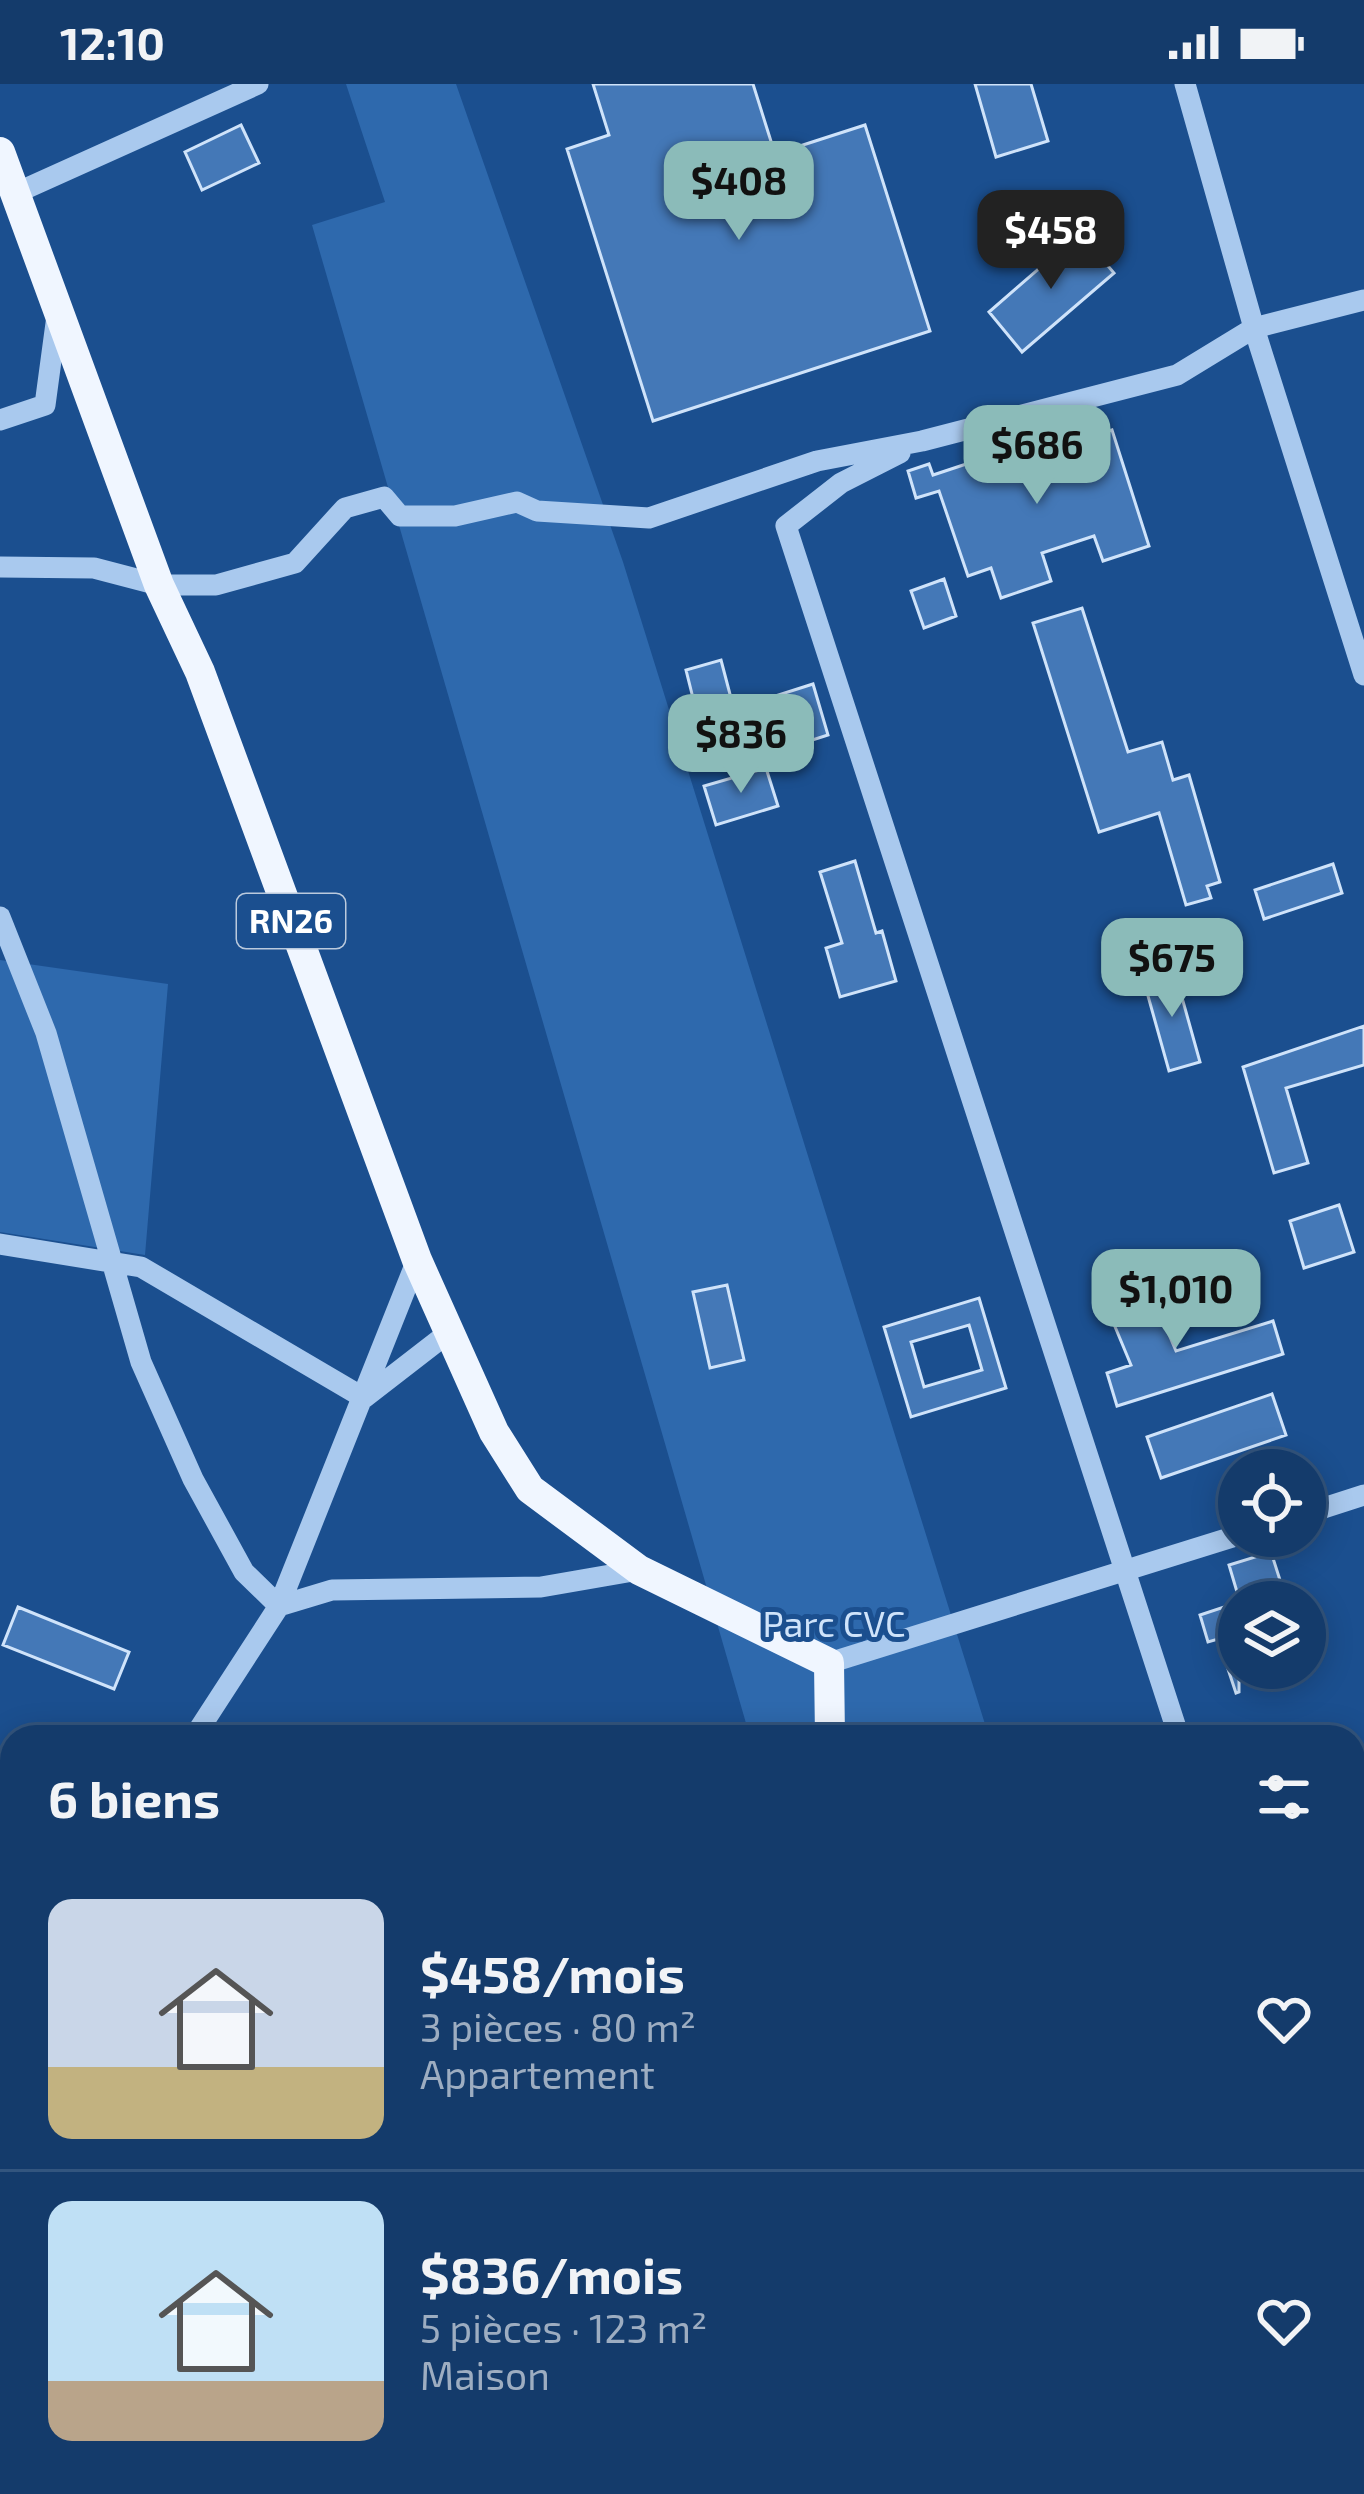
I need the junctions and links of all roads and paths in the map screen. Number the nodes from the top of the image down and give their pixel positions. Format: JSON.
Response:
{"nodes":[{"id":1,"x":258,"y":84,"type":"edge"},
{"id":2,"x":1185,"y":84,"type":"edge"},
{"id":3,"x":0,"y":152,"type":"edge"},
{"id":4,"x":16,"y":193,"type":"junction"},
{"id":5,"x":1364,"y":301,"type":"edge"},
{"id":6,"x":58,"y":304,"type":"junction"},
{"id":7,"x":1254,"y":328,"type":"junction"},
{"id":8,"x":0,"y":420,"type":"edge"},
{"id":9,"x":922,"y":441,"type":"junction"},
{"id":10,"x":0,"y":567,"type":"edge"},
{"id":11,"x":159,"y":585,"type":"junction"},
{"id":12,"x":1364,"y":675,"type":"edge"},
{"id":13,"x":0,"y":917,"type":"edge"},
{"id":14,"x":0,"y":1244,"type":"edge"},
{"id":15,"x":417,"y":1260,"type":"junction"},
{"id":16,"x":114,"y":1262,"type":"junction"},
{"id":17,"x":448,"y":1334,"type":"junction"},
{"id":18,"x":364,"y":1398,"type":"junction"},
{"id":19,"x":1364,"y":1495,"type":"edge"},
{"id":20,"x":1326,"y":1507,"type":"edge"},
{"id":21,"x":1218,"y":1542,"type":"edge"},
{"id":22,"x":639,"y":1570,"type":"junction"},
{"id":23,"x":1128,"y":1571,"type":"junction"},
{"id":24,"x":279,"y":1606,"type":"junction"},
{"id":25,"x":829,"y":1663,"type":"junction"},
{"id":26,"x":202,"y":1725,"type":"edge"},
{"id":27,"x":830,"y":1725,"type":"edge"},
{"id":28,"x":1175,"y":1725,"type":"edge"}],
"edges":[{"from":1,"to":4,"type":"street"},
{"from":2,"to":7,"type":"street"},
{"from":3,"to":4,"type":"main road","number":"RN26"},
{"from":4,"to":6,"type":"main road","number":"RN26"},
{"from":5,"to":7,"type":"street"},
{"from":6,"to":8,"type":"street"},
{"from":6,"to":11,"type":"main road","number":"RN26"},
{"from":7,"to":9,"type":"street"},
{"from":7,"to":12,"type":"street"},
{"from":9,"to":11,"type":"street"},
{"from":9,"to":23,"type":"street"},
{"from":10,"to":11,"type":"street"},
{"from":11,"to":15,"type":"main road","number":"RN26"},
{"from":13,"to":16,"type":"street"},
{"from":14,"to":16,"type":"street"},
{"from":15,"to":17,"type":"main road","number":"RN26"},
{"from":15,"to":18,"type":"street"},
{"from":16,"to":18,"type":"street"},
{"from":16,"to":24,"type":"street"},
{"from":17,"to":18,"type":"street"},
{"from":17,"to":22,"type":"main road","number":"RN26"},
{"from":18,"to":24,"type":"street"},
{"from":19,"to":20,"type":"street"},
{"from":21,"to":23,"type":"street"},
{"from":22,"to":24,"type":"street"},
{"from":22,"to":25,"type":"main road","number":"RN26"},
{"from":23,"to":25,"type":"street"},
{"from":23,"to":28,"type":"street"},
{"from":24,"to":26,"type":"street"},
{"from":25,"to":27,"type":"main road"}]}
